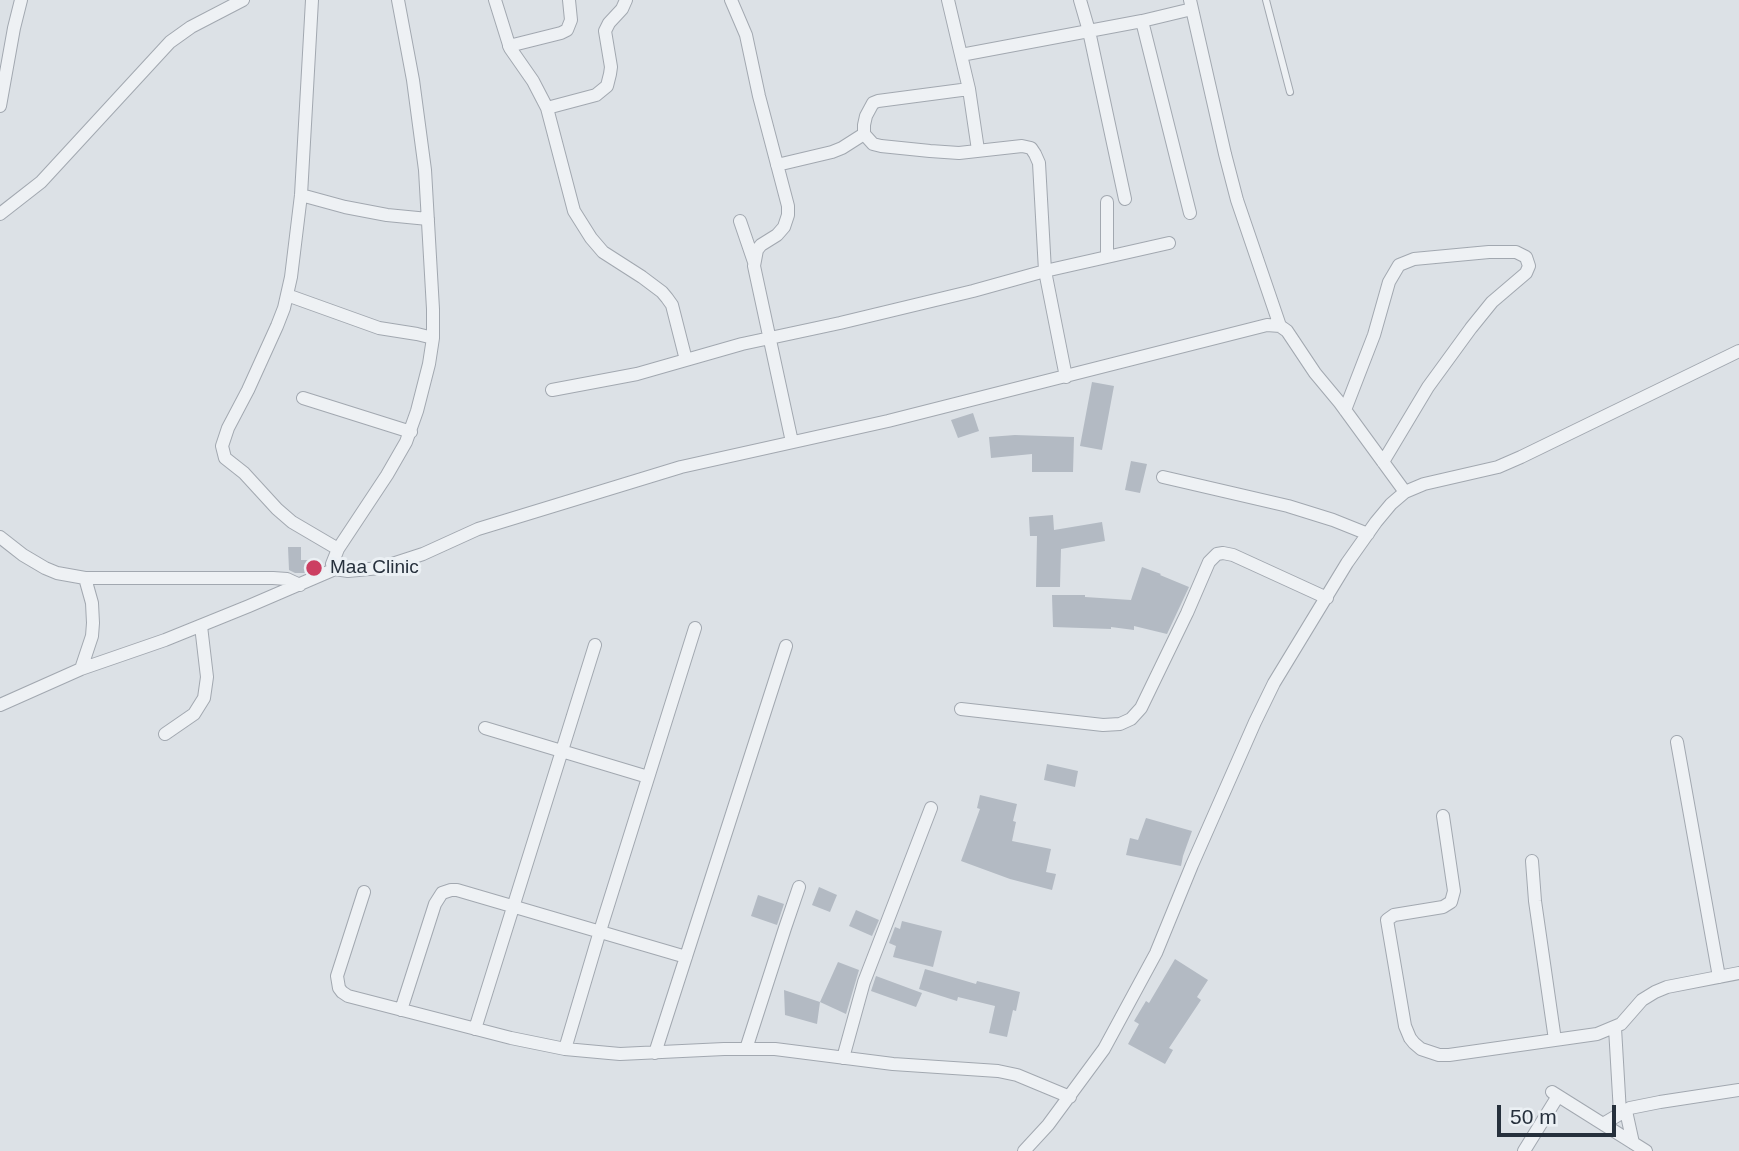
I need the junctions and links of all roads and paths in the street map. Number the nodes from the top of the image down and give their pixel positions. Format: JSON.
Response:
{"nodes":[{"id":1,"x":21,"y":0,"type":"edge"},
{"id":2,"x":243,"y":0,"type":"edge"},
{"id":3,"x":312,"y":0,"type":"edge"},
{"id":4,"x":398,"y":0,"type":"edge"},
{"id":5,"x":495,"y":0,"type":"edge"},
{"id":6,"x":569,"y":0,"type":"edge"},
{"id":7,"x":625,"y":0,"type":"edge"},
{"id":8,"x":731,"y":0,"type":"edge"},
{"id":9,"x":948,"y":0,"type":"edge"},
{"id":10,"x":1080,"y":0,"type":"edge"},
{"id":11,"x":1266,"y":0,"type":"edge"},
{"id":12,"x":1191,"y":5,"type":"edge"},
{"id":13,"x":1142,"y":21,"type":"junction"},
{"id":14,"x":1088,"y":31,"type":"junction"},
{"id":15,"x":509,"y":46,"type":"junction"},
{"id":16,"x":961,"y":55,"type":"junction"},
{"id":17,"x":970,"y":89,"type":"junction"},
{"id":18,"x":1290,"y":92,"type":"dead end"},
{"id":19,"x":0,"y":106,"type":"edge"},
{"id":20,"x":547,"y":108,"type":"junction"},
{"id":21,"x":864,"y":134,"type":"junction"},
{"id":22,"x":978,"y":150,"type":"junction"},
{"id":23,"x":777,"y":165,"type":"junction"},
{"id":24,"x":301,"y":195,"type":"junction"},
{"id":25,"x":1125,"y":198,"type":"dead end"},
{"id":26,"x":1107,"y":202,"type":"dead end"},
{"id":27,"x":1190,"y":213,"type":"dead end"},
{"id":28,"x":0,"y":215,"type":"edge"},
{"id":29,"x":428,"y":219,"type":"junction"},
{"id":30,"x":740,"y":221,"type":"dead end"},
{"id":31,"x":1169,"y":243,"type":"dead end"},
{"id":32,"x":1107,"y":257,"type":"junction"},
{"id":33,"x":754,"y":262,"type":"junction"},
{"id":34,"x":1045,"y":271,"type":"junction"},
{"id":35,"x":287,"y":295,"type":"junction"},
{"id":36,"x":1280,"y":326,"type":"junction"},
{"id":37,"x":769,"y":337,"type":"junction"},
{"id":38,"x":433,"y":338,"type":"junction"},
{"id":39,"x":1739,"y":351,"type":"edge"},
{"id":40,"x":686,"y":360,"type":"junction"},
{"id":41,"x":1066,"y":377,"type":"junction"},
{"id":42,"x":552,"y":390,"type":"dead end"},
{"id":43,"x":303,"y":398,"type":"dead end"},
{"id":44,"x":1345,"y":410,"type":"junction"},
{"id":45,"x":411,"y":432,"type":"junction"},
{"id":46,"x":792,"y":442,"type":"junction"},
{"id":47,"x":1383,"y":462,"type":"junction"},
{"id":48,"x":1163,"y":477,"type":"dead end"},
{"id":49,"x":1405,"y":492,"type":"junction"},
{"id":50,"x":1368,"y":534,"type":"junction"},
{"id":51,"x":0,"y":537,"type":"edge"},
{"id":52,"x":338,"y":549,"type":"junction"},
{"id":53,"x":335,"y":569,"type":"junction"},
{"id":54,"x":85,"y":578,"type":"junction"},
{"id":55,"x":300,"y":585,"type":"junction"},
{"id":56,"x":1326,"y":598,"type":"junction"},
{"id":57,"x":201,"y":626,"type":"junction"},
{"id":58,"x":695,"y":628,"type":"dead end"},
{"id":59,"x":595,"y":645,"type":"dead end"},
{"id":60,"x":786,"y":646,"type":"dead end"},
{"id":61,"x":81,"y":670,"type":"junction"},
{"id":62,"x":0,"y":705,"type":"edge"},
{"id":63,"x":961,"y":709,"type":"dead end"},
{"id":64,"x":485,"y":728,"type":"dead end"},
{"id":65,"x":165,"y":734,"type":"dead end"},
{"id":66,"x":1677,"y":742,"type":"dead end"},
{"id":67,"x":562,"y":752,"type":"junction"},
{"id":68,"x":648,"y":778,"type":"junction"},
{"id":69,"x":930,"y":808,"type":"dead end"},
{"id":70,"x":1443,"y":816,"type":"dead end"},
{"id":71,"x":1532,"y":860,"type":"dead end"},
{"id":72,"x":799,"y":887,"type":"dead end"},
{"id":73,"x":364,"y":892,"type":"dead end"},
{"id":74,"x":513,"y":906,"type":"junction"},
{"id":75,"x":600,"y":932,"type":"junction"},
{"id":76,"x":686,"y":957,"type":"junction"},
{"id":77,"x":1739,"y":973,"type":"edge"},
{"id":78,"x":1719,"y":977,"type":"junction"},
{"id":79,"x":401,"y":1010,"type":"junction"},
{"id":80,"x":1615,"y":1028,"type":"junction"},
{"id":81,"x":475,"y":1029,"type":"junction"},
{"id":82,"x":1555,"y":1040,"type":"junction"},
{"id":83,"x":565,"y":1049,"type":"junction"},
{"id":84,"x":746,"y":1049,"type":"junction"},
{"id":85,"x":655,"y":1053,"type":"junction"},
{"id":86,"x":843,"y":1058,"type":"junction"},
{"id":87,"x":1739,"y":1090,"type":"edge"},
{"id":88,"x":1070,"y":1097,"type":"junction"},
{"id":89,"x":1623,"y":1112,"type":"junction"},
{"id":90,"x":1603,"y":1124,"type":"junction"},
{"id":91,"x":1633,"y":1143,"type":"junction"},
{"id":92,"x":1024,"y":1151,"type":"edge"},
{"id":93,"x":1524,"y":1151,"type":"edge"},
{"id":94,"x":1646,"y":1151,"type":"edge"}],
"edges":[{"from":1,"to":19,"type":"street"},
{"from":2,"to":28,"type":"street"},
{"from":3,"to":24,"type":"street"},
{"from":4,"to":29,"type":"street"},
{"from":5,"to":15,"type":"street"},
{"from":6,"to":15,"type":"street"},
{"from":7,"to":20,"type":"street"},
{"from":8,"to":23,"type":"street"},
{"from":9,"to":16,"type":"street"},
{"from":10,"to":14,"type":"street"},
{"from":11,"to":18,"type":"lane"},
{"from":12,"to":13,"type":"street"},
{"from":12,"to":36,"type":"street"},
{"from":13,"to":14,"type":"street"},
{"from":13,"to":27,"type":"street"},
{"from":14,"to":16,"type":"street"},
{"from":14,"to":25,"type":"street"},
{"from":15,"to":20,"type":"street"},
{"from":16,"to":17,"type":"street"},
{"from":17,"to":21,"type":"street"},
{"from":17,"to":22,"type":"street"},
{"from":20,"to":40,"type":"street"},
{"from":21,"to":22,"type":"street"},
{"from":21,"to":23,"type":"street"},
{"from":22,"to":34,"type":"street"},
{"from":23,"to":33,"type":"street"},
{"from":24,"to":29,"type":"street"},
{"from":24,"to":35,"type":"street"},
{"from":26,"to":32,"type":"street"},
{"from":29,"to":38,"type":"street"},
{"from":30,"to":33,"type":"street"},
{"from":31,"to":32,"type":"street"},
{"from":32,"to":34,"type":"street"},
{"from":33,"to":37,"type":"street"},
{"from":34,"to":37,"type":"street"},
{"from":34,"to":41,"type":"street"},
{"from":35,"to":38,"type":"street"},
{"from":35,"to":52,"type":"street"},
{"from":36,"to":41,"type":"street"},
{"from":36,"to":44,"type":"street"},
{"from":37,"to":40,"type":"street"},
{"from":37,"to":46,"type":"street"},
{"from":38,"to":45,"type":"street"},
{"from":39,"to":49,"type":"street"},
{"from":40,"to":42,"type":"street"},
{"from":41,"to":46,"type":"street"},
{"from":43,"to":45,"type":"street"},
{"from":44,"to":47,"type":"street"},
{"from":44,"to":47,"type":"street"},
{"from":45,"to":52,"type":"street"},
{"from":46,"to":53,"type":"street"},
{"from":47,"to":49,"type":"street"},
{"from":48,"to":50,"type":"street"},
{"from":49,"to":50,"type":"street"},
{"from":50,"to":56,"type":"street"},
{"from":51,"to":54,"type":"street"},
{"from":52,"to":53,"type":"street"},
{"from":53,"to":55,"type":"street"},
{"from":54,"to":55,"type":"street"},
{"from":54,"to":61,"type":"street"},
{"from":55,"to":57,"type":"street"},
{"from":56,"to":63,"type":"street"},
{"from":56,"to":88,"type":"street"},
{"from":57,"to":61,"type":"street"},
{"from":57,"to":65,"type":"street"},
{"from":58,"to":68,"type":"street"},
{"from":59,"to":67,"type":"street"},
{"from":60,"to":76,"type":"street"},
{"from":61,"to":62,"type":"street"},
{"from":64,"to":67,"type":"street"},
{"from":66,"to":78,"type":"street"},
{"from":67,"to":68,"type":"street"},
{"from":67,"to":74,"type":"street"},
{"from":68,"to":75,"type":"street"},
{"from":69,"to":86,"type":"street"},
{"from":70,"to":82,"type":"street"},
{"from":71,"to":82,"type":"street"},
{"from":72,"to":84,"type":"street"},
{"from":73,"to":79,"type":"street"},
{"from":74,"to":75,"type":"street"},
{"from":74,"to":79,"type":"street"},
{"from":74,"to":81,"type":"street"},
{"from":75,"to":76,"type":"street"},
{"from":75,"to":83,"type":"street"},
{"from":76,"to":85,"type":"street"},
{"from":77,"to":78,"type":"street"},
{"from":78,"to":80,"type":"street"},
{"from":79,"to":81,"type":"street"},
{"from":80,"to":82,"type":"street"},
{"from":80,"to":89,"type":"street"},
{"from":81,"to":83,"type":"street"},
{"from":83,"to":85,"type":"street"},
{"from":84,"to":85,"type":"street"},
{"from":84,"to":86,"type":"street"},
{"from":86,"to":88,"type":"street"},
{"from":87,"to":89,"type":"street"},
{"from":88,"to":92,"type":"street"},
{"from":89,"to":90,"type":"street"},
{"from":89,"to":91,"type":"street"},
{"from":90,"to":91,"type":"street"},
{"from":90,"to":93,"type":"street"},
{"from":91,"to":94,"type":"street"}]}
